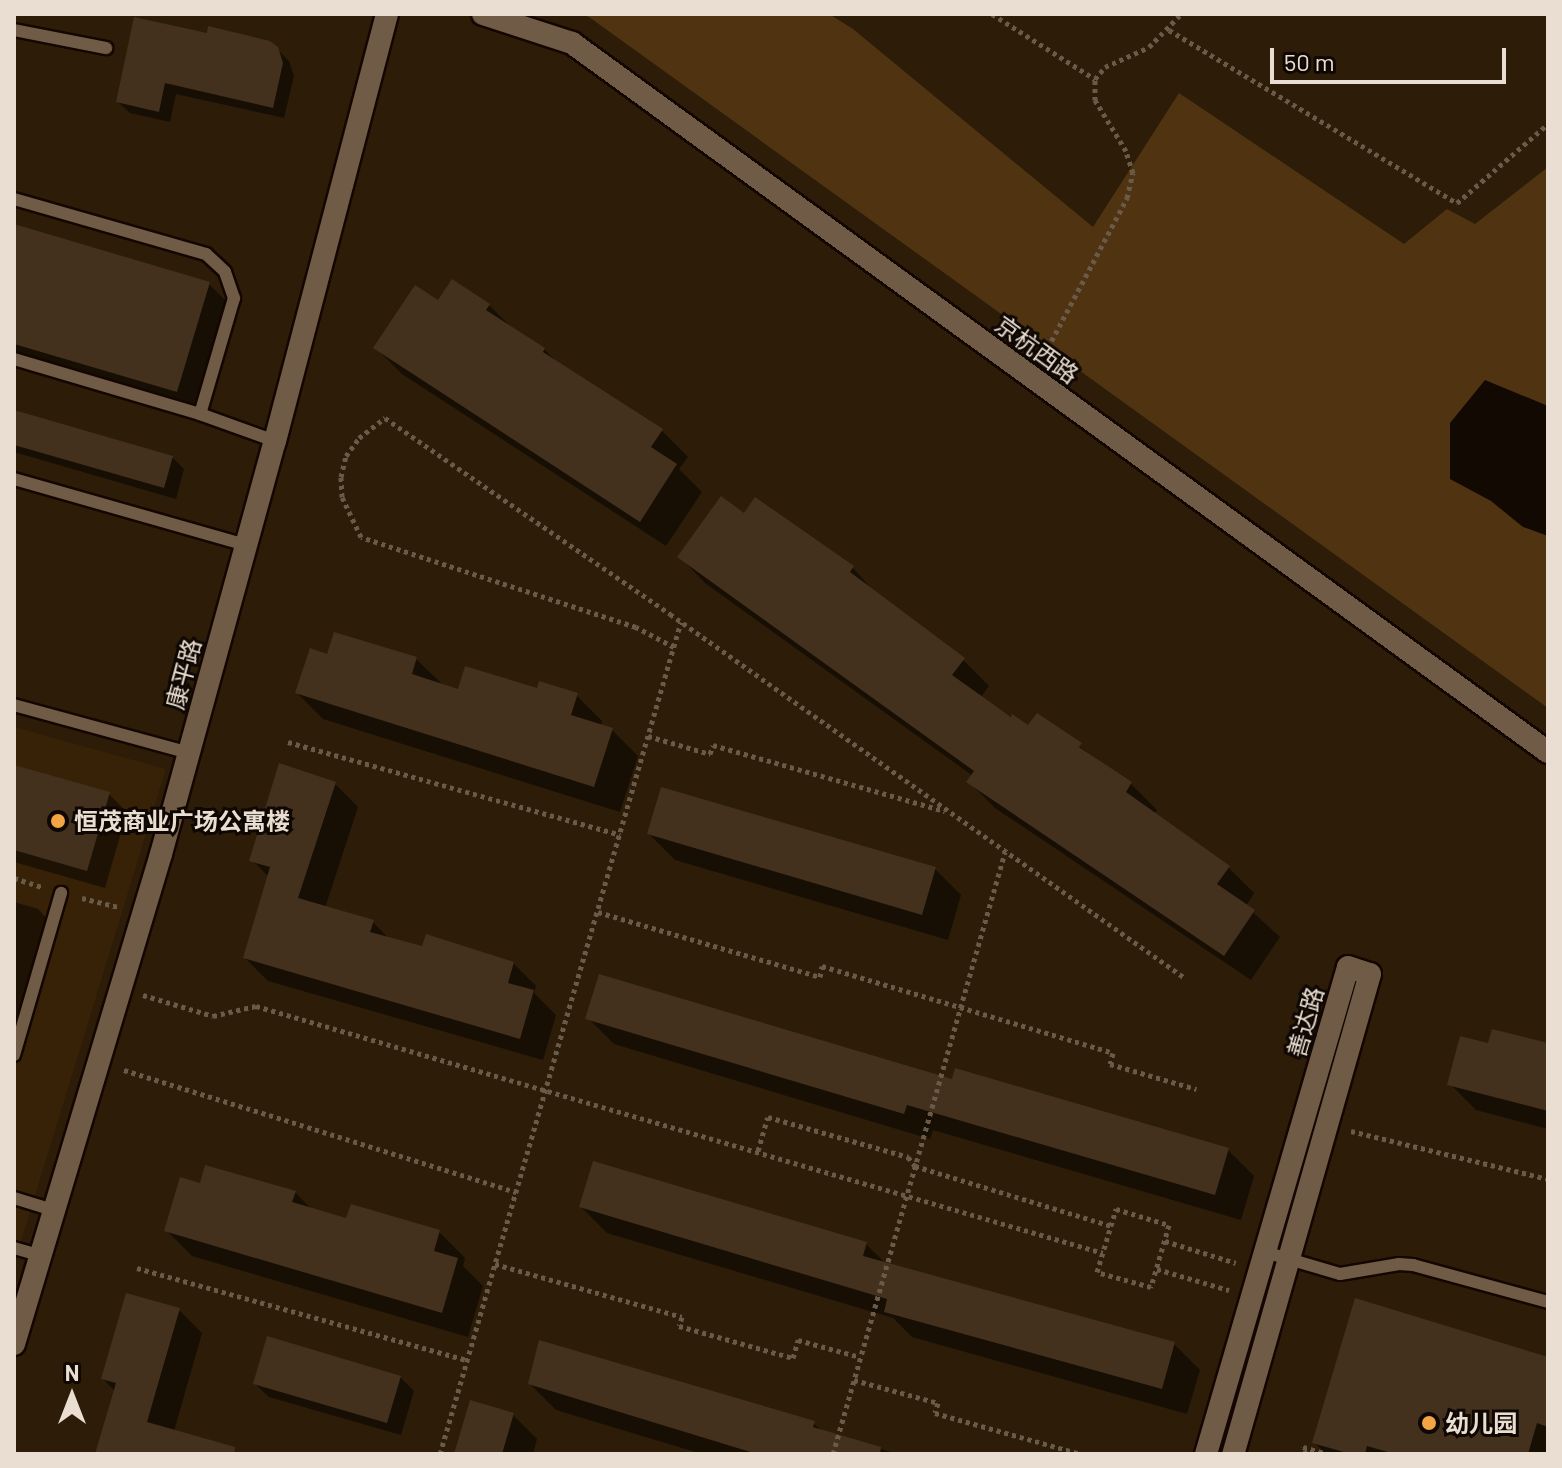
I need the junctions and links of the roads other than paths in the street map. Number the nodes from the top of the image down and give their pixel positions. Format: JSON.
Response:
{"nodes":[{"id":1,"x":387,"y":14,"type":"edge"},
{"id":2,"x":483,"y":14,"type":"edge"},
{"id":3,"x":14,"y":30,"type":"edge"},
{"id":4,"x":106,"y":48,"type":"dead end"},
{"id":5,"x":14,"y":199,"type":"edge"},
{"id":6,"x":14,"y":359,"type":"edge"},
{"id":7,"x":200,"y":414,"type":"junction"},
{"id":8,"x":275,"y":441,"type":"junction"},
{"id":9,"x":14,"y":479,"type":"edge"},
{"id":10,"x":246,"y":545,"type":"junction"},
{"id":11,"x":14,"y":705,"type":"edge"},
{"id":12,"x":1548,"y":752,"type":"edge"},
{"id":13,"x":189,"y":753,"type":"junction"},
{"id":14,"x":61,"y":893,"type":"dead end"},
{"id":15,"x":14,"y":1055,"type":"edge"},
{"id":16,"x":14,"y":1198,"type":"edge"},
{"id":17,"x":56,"y":1211,"type":"junction"},
{"id":18,"x":14,"y":1248,"type":"edge"},
{"id":19,"x":42,"y":1256,"type":"junction"},
{"id":20,"x":1289,"y":1259,"type":"junction"},
{"id":21,"x":1262,"y":1261,"type":"junction"},
{"id":22,"x":1548,"y":1302,"type":"edge"},
{"id":23,"x":14,"y":1344,"type":"edge"},
{"id":24,"x":1206,"y":1454,"type":"edge"},
{"id":25,"x":1233,"y":1454,"type":"edge"}],
"edges":[{"from":1,"to":8,"type":"street","name":"康平路"},
{"from":2,"to":12,"type":"street","name":"京杭西路"},
{"from":3,"to":4,"type":"lane"},
{"from":5,"to":7,"type":"lane"},
{"from":6,"to":7,"type":"lane"},
{"from":7,"to":8,"type":"lane"},
{"from":8,"to":10,"type":"street","name":"康平路"},
{"from":9,"to":10,"type":"lane"},
{"from":10,"to":13,"type":"street","name":"康平路"},
{"from":11,"to":13,"type":"lane"},
{"from":13,"to":17,"type":"street","name":"康平路"},
{"from":14,"to":15,"type":"lane"},
{"from":16,"to":17,"type":"lane"},
{"from":17,"to":19,"type":"street","name":"康平路"},
{"from":18,"to":19,"type":"lane"},
{"from":19,"to":23,"type":"street","name":"康平路"},
{"from":20,"to":21,"type":"lane"},
{"from":20,"to":21,"type":"street","name":"善达路"},
{"from":20,"to":22,"type":"lane"},
{"from":20,"to":25,"type":"street","name":"善达路"},
{"from":21,"to":24,"type":"street","name":"善达路"}]}
